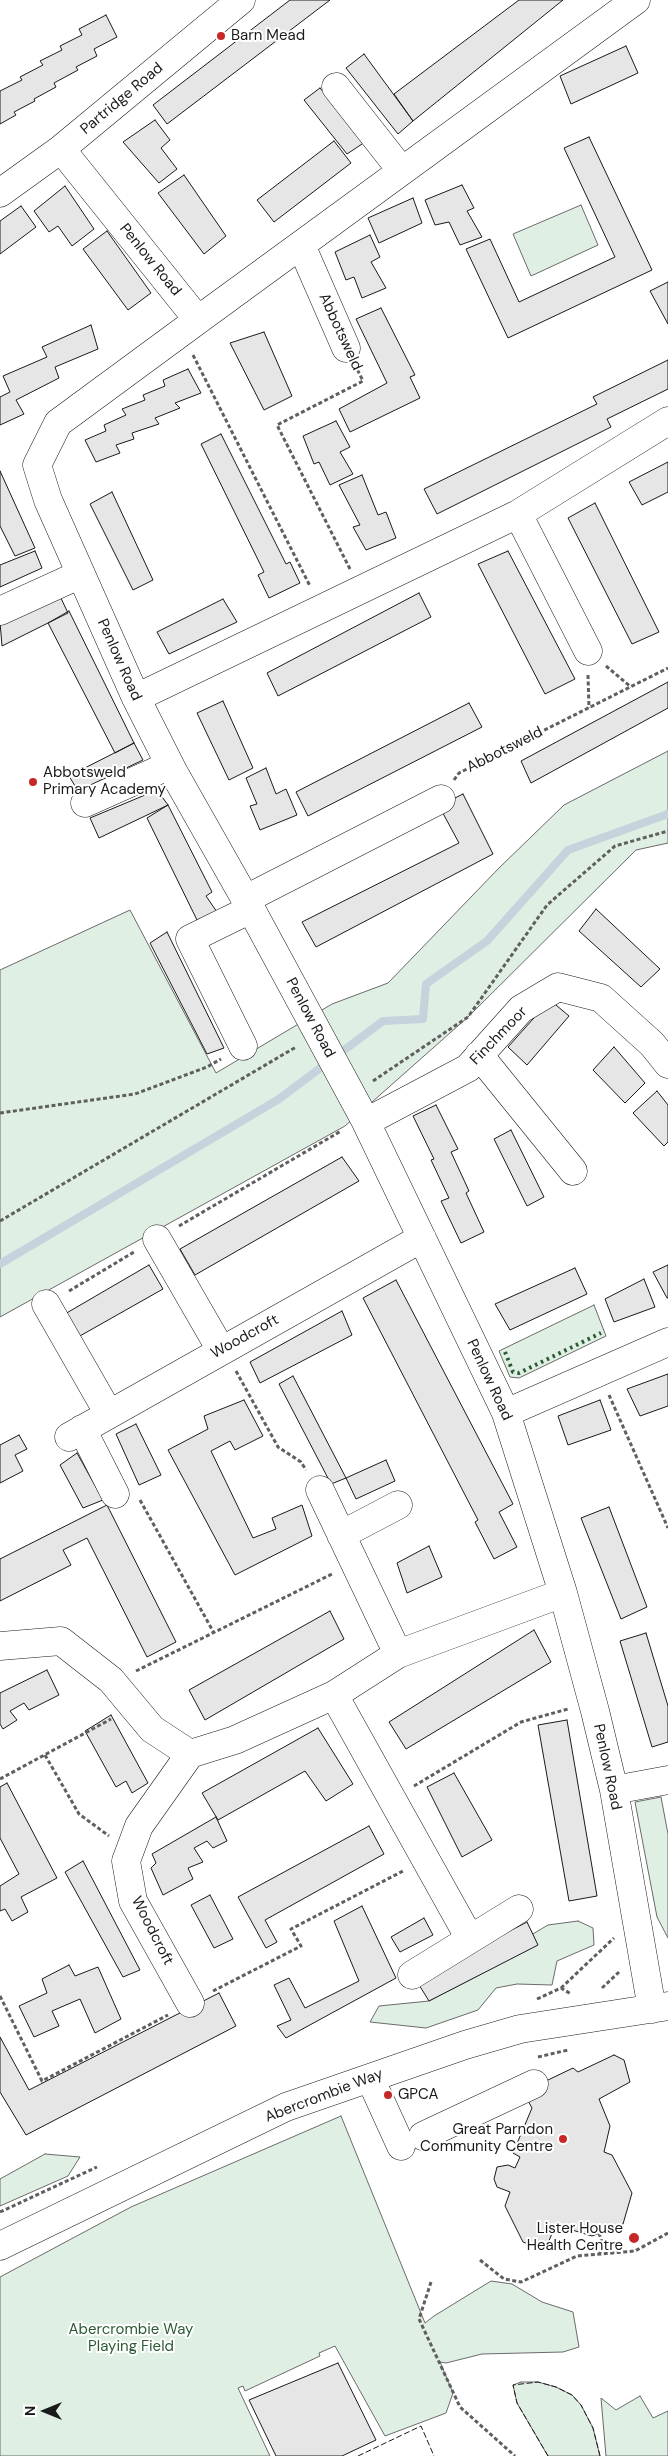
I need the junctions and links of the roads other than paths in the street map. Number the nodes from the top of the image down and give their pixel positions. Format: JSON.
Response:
{"nodes":[{"id":1,"x":241,"y":0,"type":"edge"},
{"id":2,"x":636,"y":0,"type":"edge"},
{"id":3,"x":336,"y":87,"type":"dead end"},
{"id":4,"x":61,"y":149,"type":"junction"},
{"id":5,"x":402,"y":171,"type":"junction"},
{"id":6,"x":0,"y":193,"type":"edge"},
{"id":7,"x":301,"y":245,"type":"junction"},
{"id":8,"x":190,"y":326,"type":"junction"},
{"id":9,"x":346,"y":348,"type":"road end"},
{"id":10,"x":668,"y":421,"type":"edge"},
{"id":11,"x":518,"y":514,"type":"junction"},
{"id":12,"x":81,"y":574,"type":"junction"},
{"id":13,"x":0,"y":612,"type":"edge"},
{"id":14,"x":588,"y":652,"type":"road end"},
{"id":15,"x":136,"y":698,"type":"junction"},
{"id":16,"x":170,"y":765,"type":"junction"},
{"id":17,"x":441,"y":799,"type":"road end"},
{"id":18,"x":85,"y":803,"type":"dead end"},
{"id":19,"x":248,"y":904,"type":"junction"},
{"id":20,"x":243,"y":1046,"type":"road end"},
{"id":21,"x":663,"y":1046,"type":"edge"},
{"id":22,"x":479,"y":1055,"type":"junction"},
{"id":23,"x":360,"y":1111,"type":"junction"},
{"id":24,"x":573,"y":1172,"type":"dead end"},
{"id":25,"x":422,"y":1238,"type":"junction"},
{"id":26,"x":157,"y":1239,"type":"road end"},
{"id":27,"x":46,"y":1304,"type":"road end"},
{"id":28,"x":668,"y":1342,"type":"edge"},
{"id":29,"x":223,"y":1350,"type":"junction"},
{"id":30,"x":506,"y":1413,"type":"junction"},
{"id":31,"x":109,"y":1414,"type":"junction"},
{"id":32,"x":320,"y":1490,"type":"road end"},
{"id":33,"x":115,"y":1494,"type":"road end"},
{"id":34,"x":398,"y":1506,"type":"dead end"},
{"id":35,"x":341,"y":1535,"type":"junction"},
{"id":36,"x":563,"y":1593,"type":"junction"},
{"id":37,"x":0,"y":1646,"type":"edge"},
{"id":38,"x":398,"y":1654,"type":"junction"},
{"id":39,"x":334,"y":1695,"type":"junction"},
{"id":40,"x":190,"y":1754,"type":"junction"},
{"id":41,"x":668,"y":1780,"type":"edge"},
{"id":42,"x":614,"y":1790,"type":"junction"},
{"id":43,"x":519,"y":1909,"type":"dead end"},
{"id":44,"x":470,"y":1939,"type":"junction"},
{"id":45,"x":412,"y":1975,"type":"dead end"},
{"id":46,"x":190,"y":2003,"type":"road end"},
{"id":47,"x":660,"y":2008,"type":"edge"},
{"id":48,"x":370,"y":2078,"type":"junction"},
{"id":49,"x":534,"y":2084,"type":"dead end"},
{"id":50,"x":0,"y":2246,"type":"edge"}],
"edges":[{"from":1,"to":4,"type":"street","name":"Partridge Road"},
{"from":2,"to":5,"type":"street"},
{"from":3,"to":5,"type":"street"},
{"from":4,"to":6,"type":"street","name":"Partridge Road"},
{"from":4,"to":8,"type":"street","name":"Penlow Road"},
{"from":5,"to":7,"type":"street"},
{"from":7,"to":8,"type":"street"},
{"from":7,"to":9,"type":"street","name":"Abbotsweld"},
{"from":8,"to":12,"type":"street","name":"Penlow Road"},
{"from":10,"to":11,"type":"street"},
{"from":11,"to":14,"type":"street"},
{"from":11,"to":15,"type":"street"},
{"from":12,"to":13,"type":"street"},
{"from":12,"to":15,"type":"street","name":"Penlow Road"},
{"from":15,"to":16,"type":"street","name":"Penlow Road"},
{"from":16,"to":18,"type":"street"},
{"from":16,"to":19,"type":"street","name":"Penlow Road"},
{"from":17,"to":19,"type":"street"},
{"from":19,"to":20,"type":"street"},
{"from":19,"to":23,"type":"street","name":"Penlow Road"},
{"from":21,"to":22,"type":"street","name":"Finchmoor"},
{"from":22,"to":23,"type":"street","name":"Finchmoor"},
{"from":22,"to":24,"type":"street"},
{"from":23,"to":25,"type":"street","name":"Penlow Road"},
{"from":25,"to":29,"type":"street","name":"Woodcroft"},
{"from":25,"to":30,"type":"street","name":"Penlow Road"},
{"from":26,"to":29,"type":"street"},
{"from":27,"to":31,"type":"street"},
{"from":28,"to":30,"type":"street"},
{"from":29,"to":31,"type":"street","name":"Woodcroft"},
{"from":30,"to":36,"type":"street","name":"Penlow Road"},
{"from":31,"to":33,"type":"street","name":"Woodcroft"},
{"from":32,"to":35,"type":"street"},
{"from":34,"to":35,"type":"street"},
{"from":35,"to":38,"type":"street"},
{"from":36,"to":38,"type":"street"},
{"from":36,"to":42,"type":"street","name":"Penlow Road"},
{"from":37,"to":40,"type":"street"},
{"from":38,"to":39,"type":"street"},
{"from":39,"to":40,"type":"street"},
{"from":39,"to":44,"type":"street"},
{"from":40,"to":46,"type":"street","name":"Woodcroft"},
{"from":41,"to":42,"type":"street"},
{"from":42,"to":47,"type":"street","name":"Penlow Road"},
{"from":43,"to":44,"type":"street"},
{"from":44,"to":45,"type":"street"},
{"from":47,"to":48,"type":"street","name":"Abercrombie Way"},
{"from":48,"to":49,"type":"street"},
{"from":48,"to":50,"type":"street","name":"Abercrombie Way"}]}
